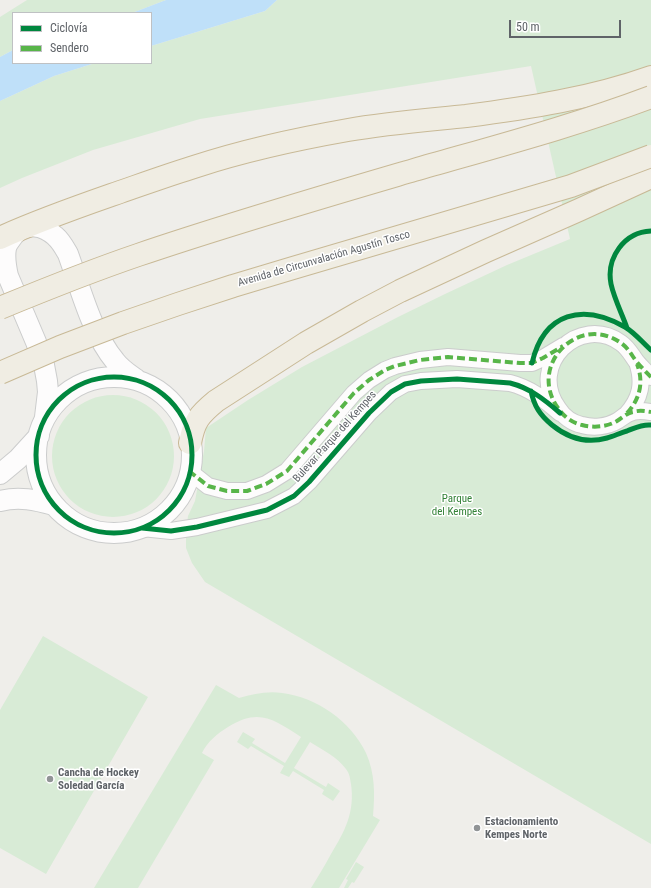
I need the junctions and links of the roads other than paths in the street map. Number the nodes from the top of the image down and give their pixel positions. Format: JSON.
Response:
{"nodes":[{"id":1,"x":651,"y":77,"type":"edge"},
{"id":2,"x":651,"y":97,"type":"edge"},
{"id":3,"x":651,"y":156,"type":"edge"},
{"id":4,"x":651,"y":177,"type":"edge"},
{"id":5,"x":23,"y":228,"type":"junction"},
{"id":6,"x":0,"y":238,"type":"edge"},
{"id":7,"x":0,"y":308,"type":"edge"},
{"id":8,"x":563,"y":346,"type":"junction"},
{"id":9,"x":637,"y":362,"type":"junction"},
{"id":10,"x":0,"y":373,"type":"edge"},
{"id":11,"x":651,"y":377,"type":"edge"},
{"id":12,"x":141,"y":382,"type":"junction"},
{"id":13,"x":651,"y":412,"type":"edge"},
{"id":14,"x":560,"y":413,"type":"junction"},
{"id":15,"x":626,"y":415,"type":"junction"},
{"id":16,"x":41,"y":430,"type":"junction"},
{"id":17,"x":190,"y":443,"type":"junction"},
{"id":18,"x":189,"y":471,"type":"junction"},
{"id":19,"x":0,"y":474,"type":"edge"},
{"id":20,"x":0,"y":501,"type":"edge"},
{"id":21,"x":54,"y":505,"type":"junction"},
{"id":22,"x":142,"y":528,"type":"junction"}],
"edges":[{"from":1,"to":5,"type":"highway"},
{"from":2,"to":7,"type":"highway","bridge":true},
{"from":3,"to":10,"type":"highway","name":"Avenida de Circunvalación Agustín Tosco","bridge":true},
{"from":4,"to":17,"type":"highway"},
{"from":5,"to":6,"type":"highway"},
{"from":5,"to":12,"type":"street"},
{"from":5,"to":16,"type":"street"},
{"from":8,"to":9,"type":"street"},
{"from":8,"to":14,"type":"street"},
{"from":8,"to":18,"type":"street","name":"Bulevar Parque del Kempes"},
{"from":9,"to":11,"type":"street"},
{"from":9,"to":15,"type":"street"},
{"from":12,"to":16,"type":"street"},
{"from":12,"to":17,"type":"street"},
{"from":13,"to":15,"type":"street"},
{"from":14,"to":15,"type":"street"},
{"from":14,"to":22,"type":"street","name":"Bulevar Parque del Kempes"},
{"from":16,"to":19,"type":"street"},
{"from":16,"to":21,"type":"street"},
{"from":17,"to":18,"type":"street"},
{"from":18,"to":22,"type":"street"},
{"from":20,"to":21,"type":"street"},
{"from":21,"to":22,"type":"street"}]}
